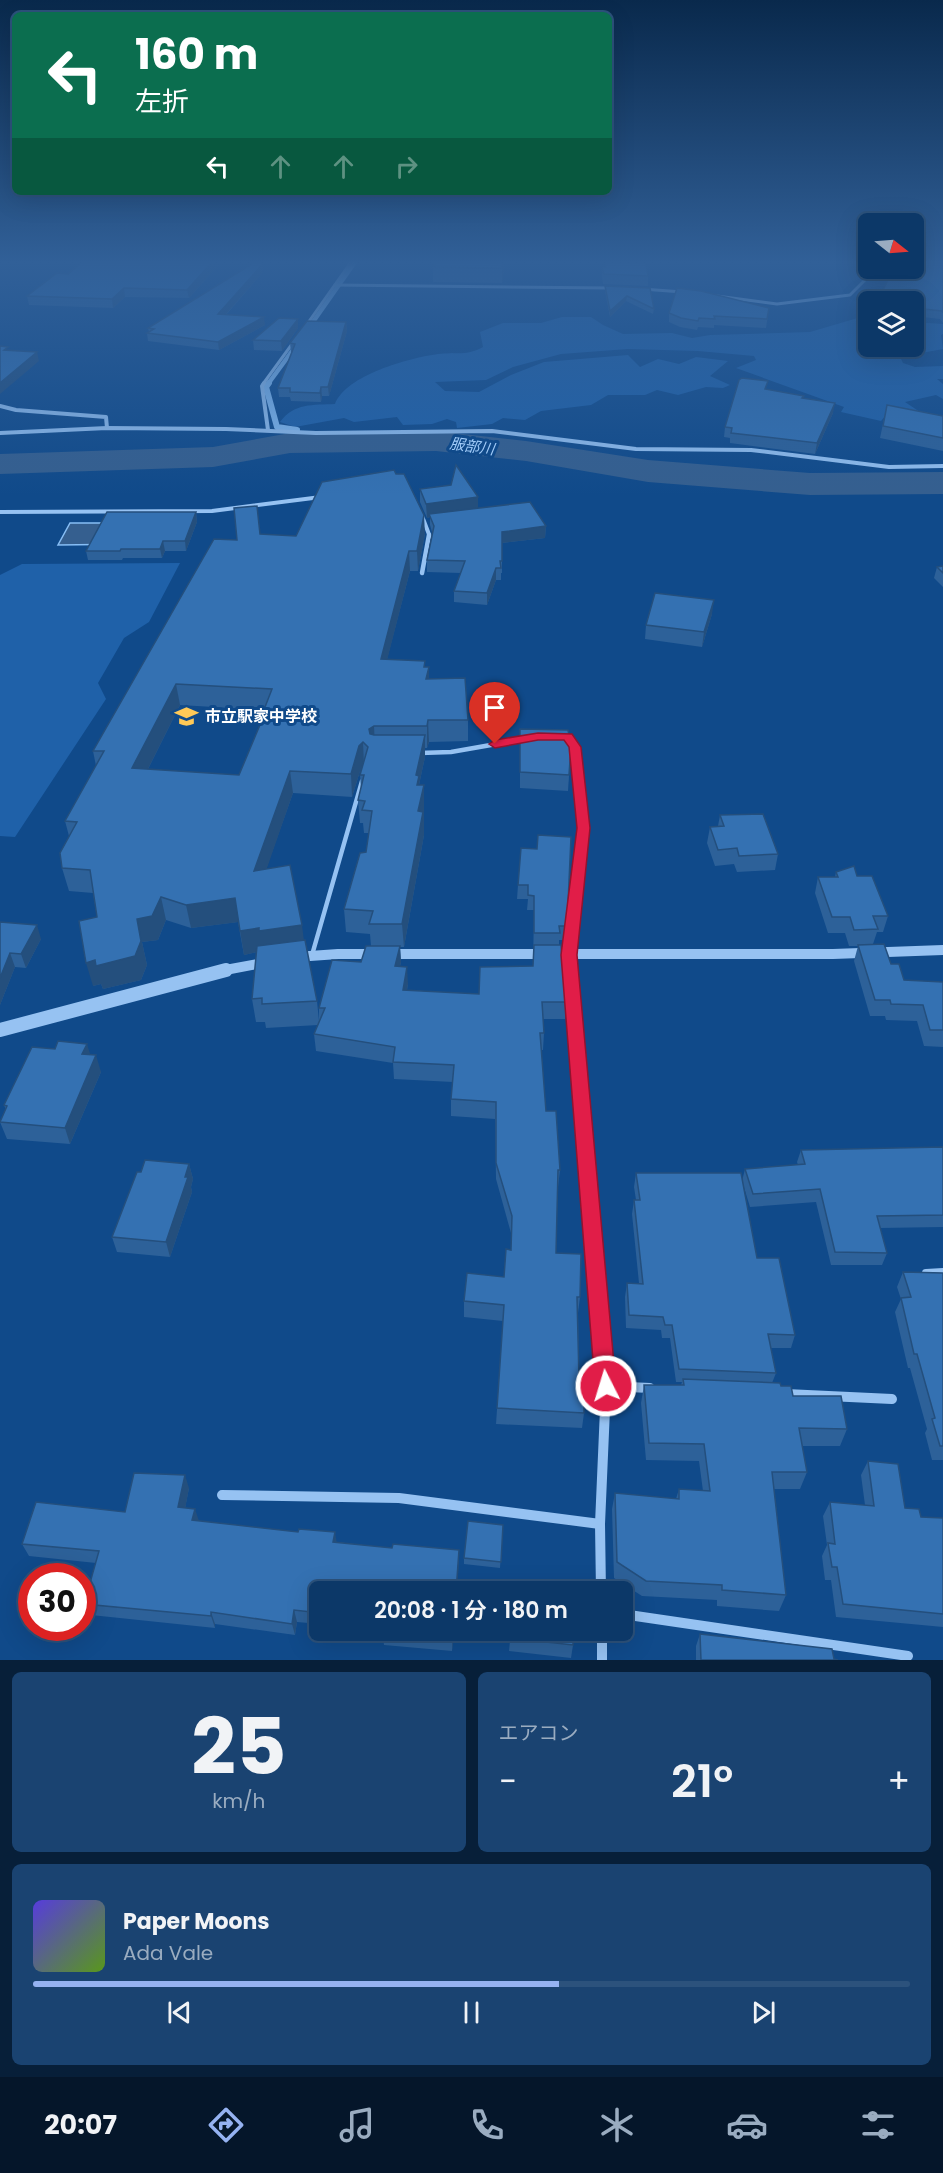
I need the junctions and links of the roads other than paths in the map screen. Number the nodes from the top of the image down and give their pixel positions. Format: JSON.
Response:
{"nodes":[{"id":1,"x":295,"y":339,"type":"edge"},
{"id":2,"x":0,"y":406,"type":"edge"},
{"id":3,"x":107,"y":428,"type":"junction"},
{"id":4,"x":268,"y":430,"type":"junction"},
{"id":5,"x":0,"y":433,"type":"edge"},
{"id":6,"x":943,"y":466,"type":"edge"},
{"id":7,"x":332,"y":496,"type":"edge"},
{"id":8,"x":0,"y":512,"type":"edge"},
{"id":9,"x":420,"y":512,"type":"edge"},
{"id":10,"x":436,"y":520,"type":"edge"},
{"id":11,"x":424,"y":522,"type":"junction"},
{"id":12,"x":422,"y":573,"type":"dead end"},
{"id":13,"x":558,"y":736,"type":"edge"},
{"id":14,"x":527,"y":738,"type":"edge"},
{"id":15,"x":416,"y":754,"type":"edge"},
{"id":16,"x":366,"y":769,"type":"edge"},
{"id":17,"x":943,"y":950,"type":"edge"},
{"id":18,"x":312,"y":954,"type":"junction"},
{"id":19,"x":569,"y":955,"type":"junction"},
{"id":20,"x":0,"y":1030,"type":"edge"},
{"id":21,"x":943,"y":1272,"type":"edge"},
{"id":22,"x":914,"y":1274,"type":"edge"},
{"id":23,"x":606,"y":1386,"type":"junction"},
{"id":24,"x":666,"y":1389,"type":"edge"},
{"id":25,"x":773,"y":1394,"type":"edge"},
{"id":26,"x":892,"y":1399,"type":"dead end"},
{"id":27,"x":222,"y":1495,"type":"dead end"},
{"id":28,"x":600,"y":1524,"type":"junction"},
{"id":29,"x":601,"y":1581,"type":"edge"},
{"id":30,"x":633,"y":1616,"type":"edge"},
{"id":31,"x":602,"y":1641,"type":"edge"},
{"id":32,"x":908,"y":1656,"type":"dead end"},
{"id":33,"x":602,"y":1660,"type":"edge"}],
"edges":[{"from":1,"to":4,"type":"street"},
{"from":2,"to":3,"type":"street"},
{"from":3,"to":4,"type":"street"},
{"from":3,"to":5,"type":"street"},
{"from":4,"to":6,"type":"street"},
{"from":7,"to":8,"type":"street"},
{"from":9,"to":11,"type":"street"},
{"from":10,"to":11,"type":"street"},
{"from":11,"to":12,"type":"street"},
{"from":13,"to":19,"type":"lane"},
{"from":14,"to":15,"type":"lane"},
{"from":16,"to":18,"type":"lane"},
{"from":17,"to":19,"type":"street"},
{"from":18,"to":19,"type":"street"},
{"from":18,"to":20,"type":"street"},
{"from":19,"to":23,"type":"street"},
{"from":21,"to":22,"type":"street"},
{"from":23,"to":24,"type":"street"},
{"from":23,"to":28,"type":"street"},
{"from":25,"to":26,"type":"street"},
{"from":27,"to":28,"type":"street"},
{"from":28,"to":29,"type":"street"},
{"from":30,"to":32,"type":"street"},
{"from":31,"to":33,"type":"street"}]}
